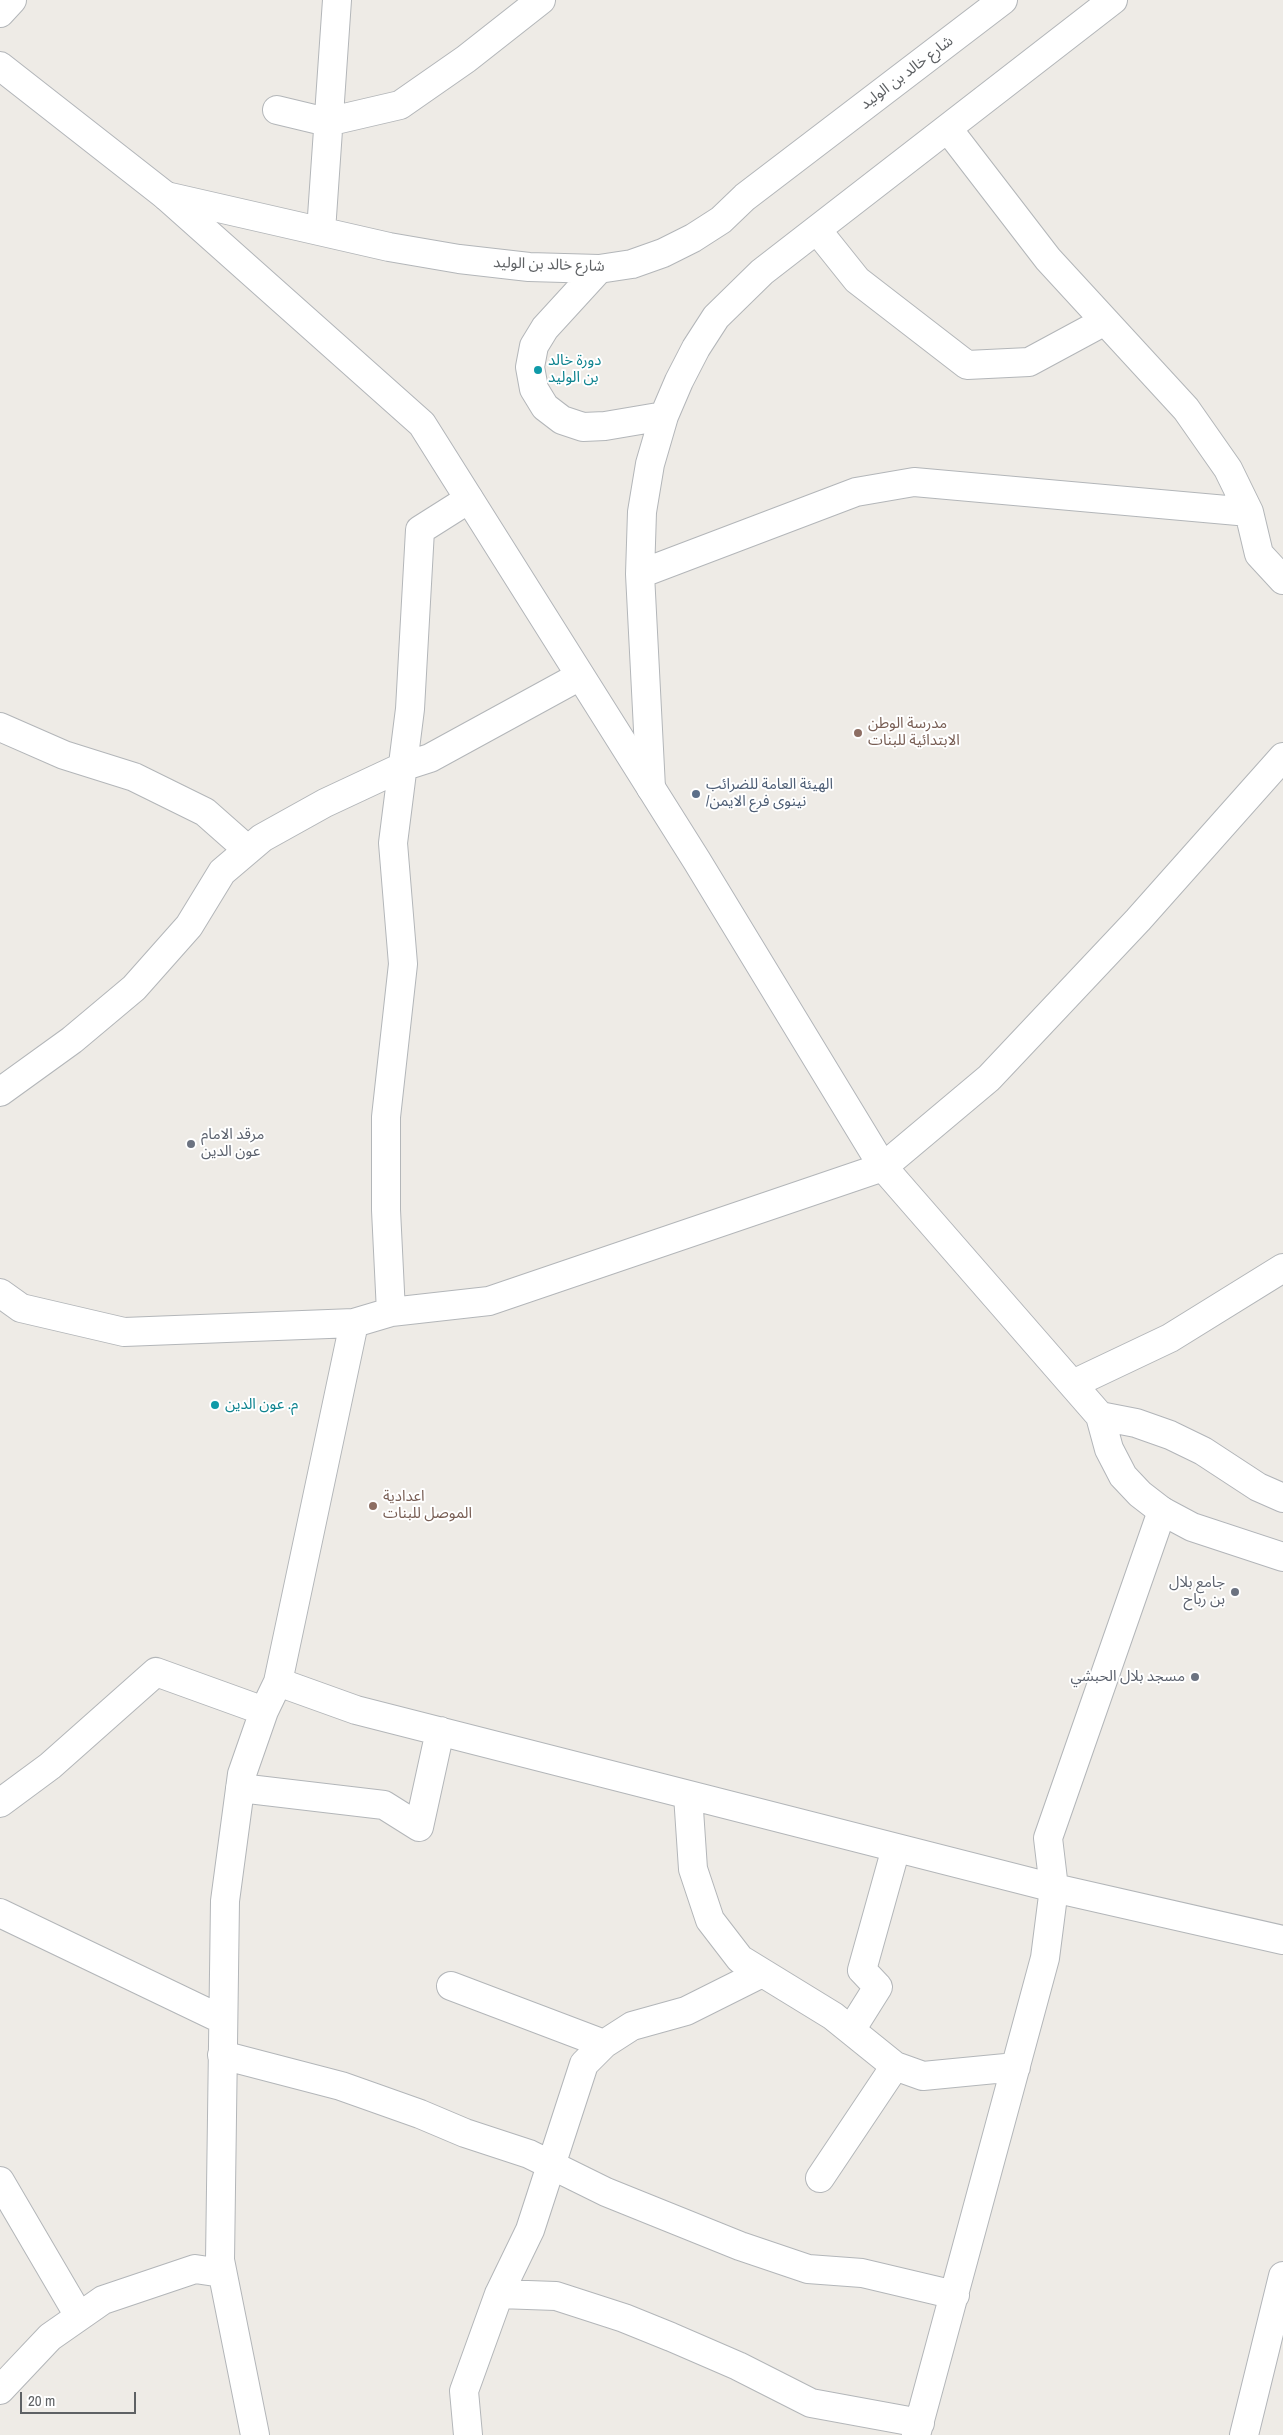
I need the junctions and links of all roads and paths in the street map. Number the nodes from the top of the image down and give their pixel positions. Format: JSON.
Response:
{"nodes":[{"id":1,"x":12,"y":0,"type":"edge"},
{"id":2,"x":337,"y":0,"type":"edge"},
{"id":3,"x":541,"y":0,"type":"edge"},
{"id":4,"x":1003,"y":0,"type":"edge"},
{"id":5,"x":1113,"y":0,"type":"edge"},
{"id":6,"x":0,"y":13,"type":"edge"},
{"id":7,"x":0,"y":66,"type":"edge"},
{"id":8,"x":277,"y":110,"type":"dead end"},
{"id":9,"x":327,"y":122,"type":"junction"},
{"id":10,"x":948,"y":129,"type":"junction"},
{"id":11,"x":166,"y":196,"type":"junction"},
{"id":12,"x":321,"y":230,"type":"junction"},
{"id":13,"x":817,"y":230,"type":"junction"},
{"id":14,"x":600,"y":269,"type":"junction"},
{"id":15,"x":1105,"y":321,"type":"junction"},
{"id":16,"x":664,"y":416,"type":"junction"},
{"id":17,"x":469,"y":499,"type":"junction"},
{"id":18,"x":1249,"y":512,"type":"junction"},
{"id":19,"x":640,"y":574,"type":"junction"},
{"id":20,"x":1283,"y":580,"type":"edge"},
{"id":21,"x":580,"y":676,"type":"junction"},
{"id":22,"x":0,"y":726,"type":"edge"},
{"id":23,"x":1283,"y":757,"type":"edge"},
{"id":24,"x":402,"y":767,"type":"junction"},
{"id":25,"x":651,"y":788,"type":"junction"},
{"id":26,"x":248,"y":850,"type":"junction"},
{"id":27,"x":0,"y":1092,"type":"edge"},
{"id":28,"x":883,"y":1167,"type":"junction"},
{"id":29,"x":1283,"y":1268,"type":"edge"},
{"id":30,"x":0,"y":1293,"type":"edge"},
{"id":31,"x":391,"y":1312,"type":"junction"},
{"id":32,"x":354,"y":1323,"type":"junction"},
{"id":33,"x":1073,"y":1384,"type":"junction"},
{"id":34,"x":1100,"y":1416,"type":"junction"},
{"id":35,"x":1283,"y":1498,"type":"edge"},
{"id":36,"x":1162,"y":1510,"type":"junction"},
{"id":37,"x":1283,"y":1557,"type":"edge"},
{"id":38,"x":278,"y":1682,"type":"junction"},
{"id":39,"x":264,"y":1711,"type":"junction"},
{"id":40,"x":440,"y":1732,"type":"junction"},
{"id":41,"x":240,"y":1788,"type":"junction"},
{"id":42,"x":688,"y":1795,"type":"junction"},
{"id":43,"x":0,"y":1802,"type":"edge"},
{"id":44,"x":896,"y":1848,"type":"junction"},
{"id":45,"x":1054,"y":1888,"type":"junction"},
{"id":46,"x":0,"y":1913,"type":"edge"},
{"id":47,"x":1283,"y":1940,"type":"edge"},
{"id":48,"x":762,"y":1973,"type":"junction"},
{"id":49,"x":451,"y":1986,"type":"dead end"},
{"id":50,"x":223,"y":2020,"type":"junction"},
{"id":51,"x":850,"y":2030,"type":"junction"},
{"id":52,"x":604,"y":2044,"type":"junction"},
{"id":53,"x":222,"y":2055,"type":"junction"},
{"id":54,"x":894,"y":2066,"type":"junction"},
{"id":55,"x":1016,"y":2067,"type":"junction"},
{"id":56,"x":551,"y":2165,"type":"junction"},
{"id":57,"x":820,"y":2178,"type":"dead end"},
{"id":58,"x":0,"y":2181,"type":"edge"},
{"id":59,"x":222,"y":2273,"type":"junction"},
{"id":60,"x":1283,"y":2276,"type":"edge"},
{"id":61,"x":499,"y":2294,"type":"junction"},
{"id":62,"x":955,"y":2295,"type":"junction"},
{"id":63,"x":79,"y":2316,"type":"junction"},
{"id":64,"x":0,"y":2390,"type":"edge"},
{"id":65,"x":918,"y":2429,"type":"edge"},
{"id":66,"x":255,"y":2435,"type":"edge"},
{"id":67,"x":468,"y":2435,"type":"edge"},
{"id":68,"x":1244,"y":2435,"type":"edge"}],
"edges":[{"from":1,"to":6,"type":"street"},
{"from":2,"to":9,"type":"street"},
{"from":3,"to":9,"type":"street"},
{"from":4,"to":14,"type":"street","name":"شارع خالد بن الوليد"},
{"from":5,"to":10,"type":"street"},
{"from":7,"to":11,"type":"street"},
{"from":8,"to":9,"type":"street"},
{"from":9,"to":12,"type":"street"},
{"from":10,"to":13,"type":"street"},
{"from":10,"to":15,"type":"street"},
{"from":11,"to":12,"type":"street","name":"شارع خالد بن الوليد"},
{"from":11,"to":17,"type":"street"},
{"from":12,"to":14,"type":"street","name":"شارع خالد بن الوليد"},
{"from":13,"to":15,"type":"street"},
{"from":13,"to":16,"type":"street"},
{"from":14,"to":16,"type":"street"},
{"from":15,"to":18,"type":"street"},
{"from":16,"to":19,"type":"street"},
{"from":17,"to":21,"type":"street"},
{"from":17,"to":24,"type":"street"},
{"from":18,"to":19,"type":"street"},
{"from":18,"to":20,"type":"street"},
{"from":19,"to":25,"type":"street"},
{"from":21,"to":24,"type":"street"},
{"from":21,"to":25,"type":"street"},
{"from":22,"to":26,"type":"street"},
{"from":23,"to":28,"type":"street"},
{"from":24,"to":26,"type":"street"},
{"from":24,"to":31,"type":"street"},
{"from":25,"to":28,"type":"street"},
{"from":26,"to":27,"type":"street"},
{"from":28,"to":31,"type":"street"},
{"from":28,"to":33,"type":"street"},
{"from":29,"to":33,"type":"street"},
{"from":30,"to":32,"type":"street"},
{"from":31,"to":32,"type":"street"},
{"from":32,"to":38,"type":"street"},
{"from":33,"to":34,"type":"street"},
{"from":34,"to":35,"type":"street"},
{"from":34,"to":36,"type":"street"},
{"from":36,"to":37,"type":"street"},
{"from":36,"to":45,"type":"street"},
{"from":38,"to":39,"type":"street"},
{"from":38,"to":40,"type":"street"},
{"from":39,"to":41,"type":"street"},
{"from":39,"to":43,"type":"street"},
{"from":40,"to":41,"type":"street"},
{"from":40,"to":42,"type":"street"},
{"from":41,"to":50,"type":"street"},
{"from":42,"to":44,"type":"street"},
{"from":42,"to":48,"type":"street"},
{"from":44,"to":45,"type":"street"},
{"from":44,"to":51,"type":"street"},
{"from":45,"to":47,"type":"street"},
{"from":45,"to":55,"type":"street"},
{"from":46,"to":50,"type":"street"},
{"from":48,"to":51,"type":"street"},
{"from":48,"to":52,"type":"street"},
{"from":49,"to":52,"type":"street"},
{"from":50,"to":53,"type":"street"},
{"from":51,"to":54,"type":"street"},
{"from":52,"to":56,"type":"street"},
{"from":53,"to":56,"type":"street"},
{"from":53,"to":59,"type":"street"},
{"from":54,"to":55,"type":"street"},
{"from":54,"to":57,"type":"street"},
{"from":55,"to":62,"type":"street"},
{"from":56,"to":61,"type":"street"},
{"from":56,"to":62,"type":"street"},
{"from":58,"to":63,"type":"street"},
{"from":59,"to":63,"type":"street"},
{"from":59,"to":66,"type":"street"},
{"from":60,"to":68,"type":"street"},
{"from":61,"to":65,"type":"street"},
{"from":61,"to":67,"type":"street"},
{"from":62,"to":65,"type":"street"},
{"from":63,"to":64,"type":"street"}]}
